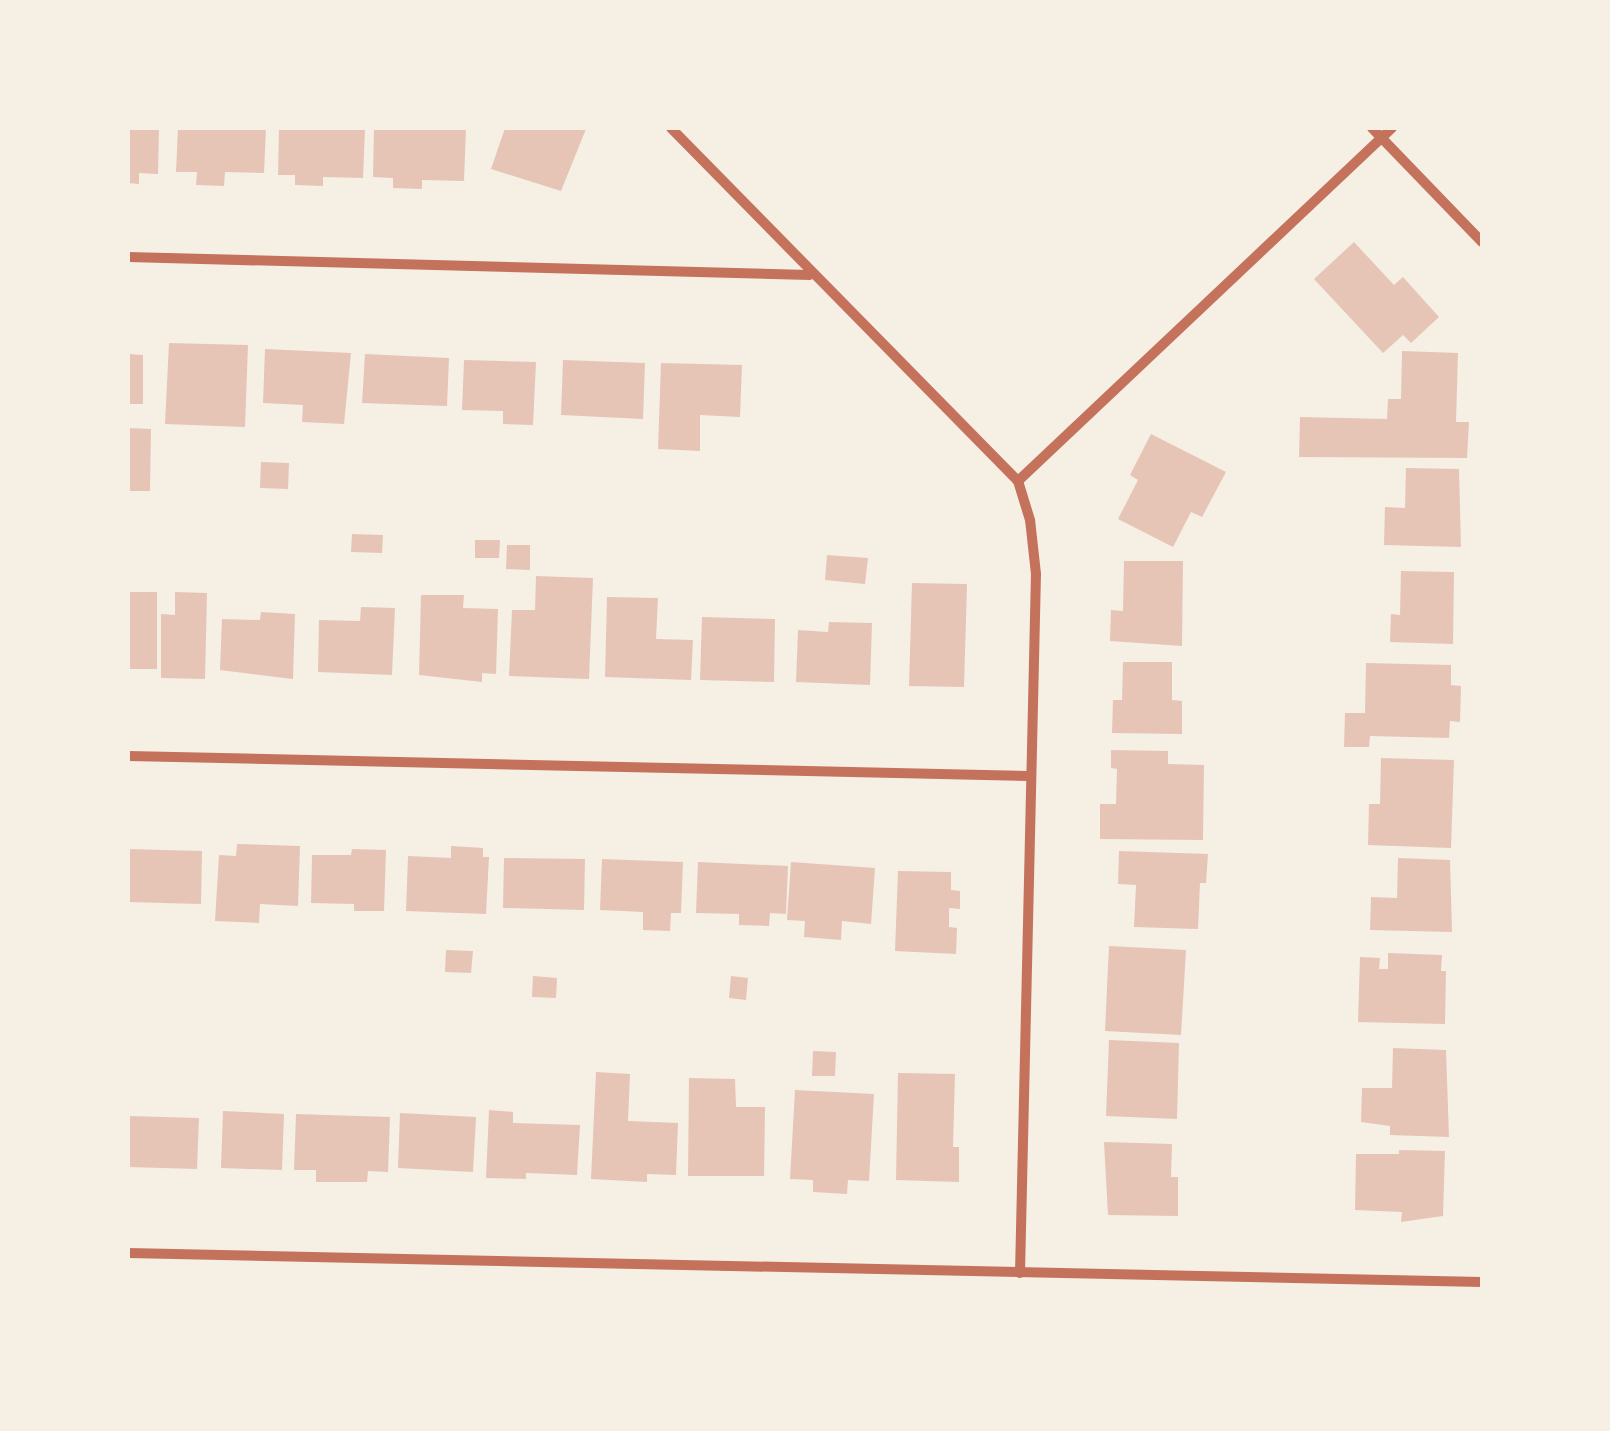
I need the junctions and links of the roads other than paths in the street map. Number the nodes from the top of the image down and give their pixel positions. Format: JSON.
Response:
{"nodes":[{"id":1,"x":671,"y":128,"type":"edge"},
{"id":2,"x":1372,"y":128,"type":"edge"},
{"id":3,"x":1392,"y":128,"type":"edge"},
{"id":4,"x":1381,"y":137,"type":"junction"},
{"id":5,"x":1482,"y":242,"type":"edge"},
{"id":6,"x":128,"y":258,"type":"edge"},
{"id":7,"x":810,"y":275,"type":"junction"},
{"id":8,"x":1018,"y":480,"type":"junction"},
{"id":9,"x":128,"y":756,"type":"edge"},
{"id":10,"x":1030,"y":776,"type":"junction"},
{"id":11,"x":128,"y":1254,"type":"edge"},
{"id":12,"x":1020,"y":1274,"type":"junction"},
{"id":13,"x":1482,"y":1282,"type":"edge"}],
"edges":[{"from":1,"to":7,"type":"street"},
{"from":2,"to":4,"type":"street"},
{"from":3,"to":4,"type":"street"},
{"from":4,"to":5,"type":"street"},
{"from":4,"to":8,"type":"street"},
{"from":6,"to":7,"type":"street"},
{"from":7,"to":8,"type":"street"},
{"from":8,"to":10,"type":"street"},
{"from":9,"to":10,"type":"street"},
{"from":10,"to":12,"type":"street"},
{"from":11,"to":12,"type":"street"},
{"from":12,"to":13,"type":"street"}]}
